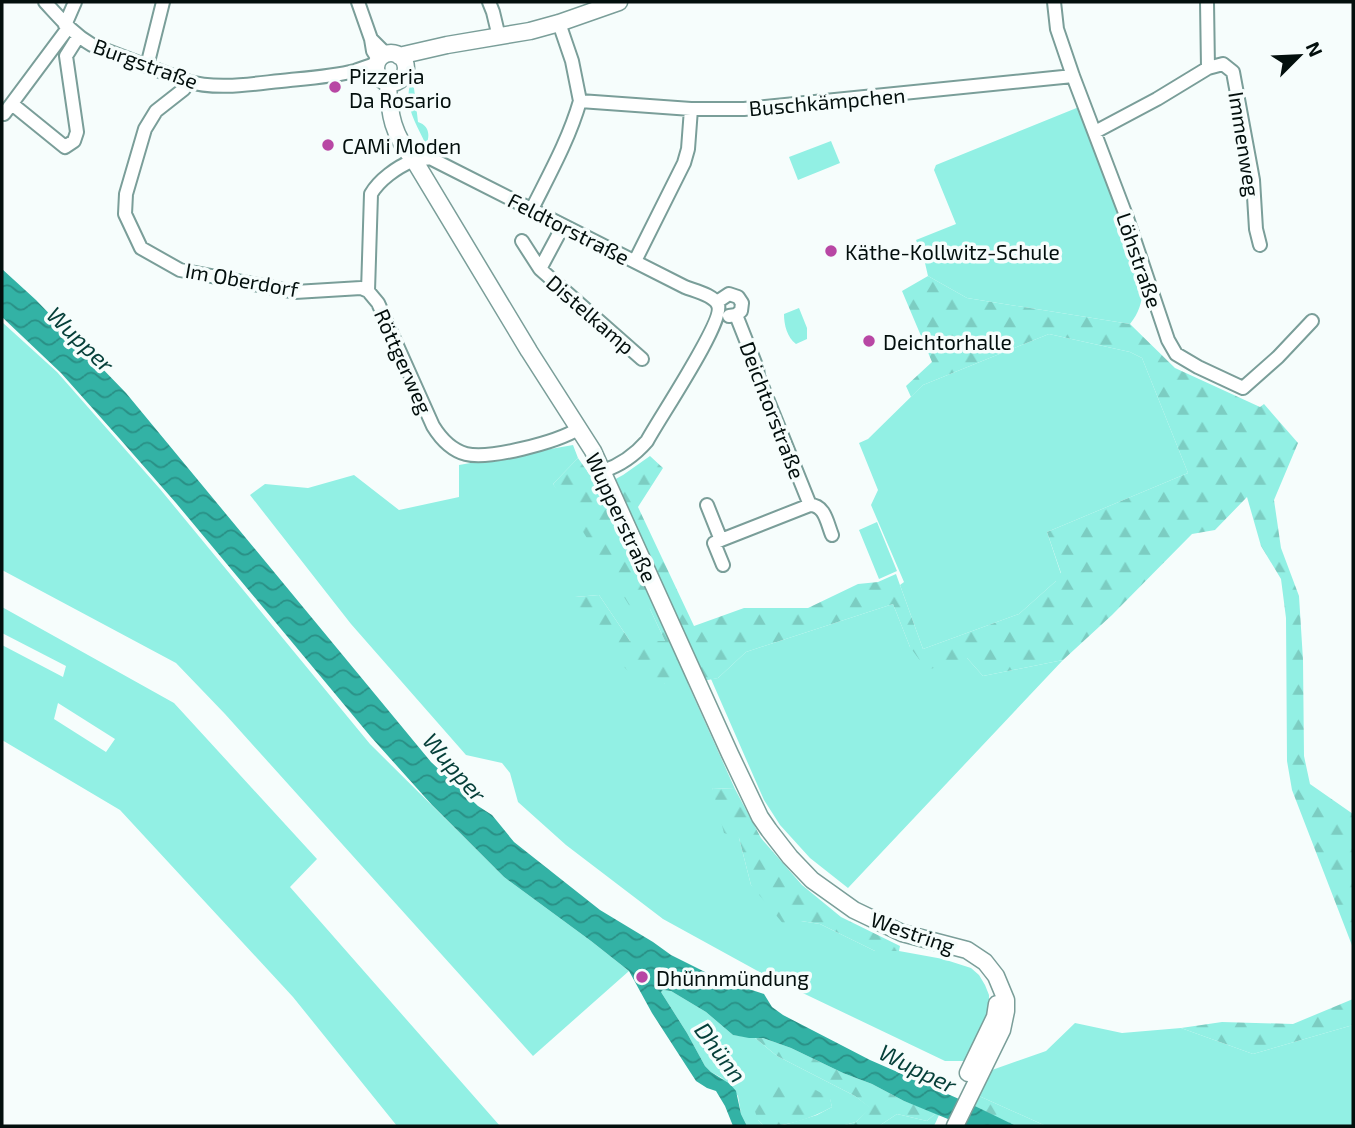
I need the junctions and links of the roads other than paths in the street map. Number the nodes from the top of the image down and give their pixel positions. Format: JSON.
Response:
{"nodes":[{"id":1,"x":45,"y":2,"type":"edge"},
{"id":2,"x":75,"y":2,"type":"edge"},
{"id":3,"x":163,"y":2,"type":"edge"},
{"id":4,"x":358,"y":2,"type":"edge"},
{"id":5,"x":489,"y":2,"type":"edge"},
{"id":6,"x":619,"y":2,"type":"edge"},
{"id":7,"x":1054,"y":2,"type":"edge"},
{"id":8,"x":1207,"y":2,"type":"edge"},
{"id":9,"x":559,"y":23,"type":"junction"},
{"id":10,"x":71,"y":30,"type":"junction"},
{"id":11,"x":499,"y":37,"type":"junction"},
{"id":12,"x":147,"y":66,"type":"junction"},
{"id":13,"x":388,"y":67,"type":"junction"},
{"id":14,"x":1208,"y":68,"type":"junction"},
{"id":15,"x":1073,"y":76,"type":"junction"},
{"id":16,"x":186,"y":81,"type":"junction"},
{"id":17,"x":580,"y":101,"type":"junction"},
{"id":18,"x":691,"y":110,"type":"junction"},
{"id":19,"x":1095,"y":132,"type":"junction"},
{"id":20,"x":414,"y":160,"type":"junction"},
{"id":21,"x":531,"y":209,"type":"junction"},
{"id":22,"x":563,"y":226,"type":"junction"},
{"id":23,"x":522,"y":241,"type":"dead end"},
{"id":24,"x":1260,"y":245,"type":"dead end"},
{"id":25,"x":635,"y":261,"type":"junction"},
{"id":26,"x":540,"y":269,"type":"junction"},
{"id":27,"x":368,"y":291,"type":"junction"},
{"id":28,"x":718,"y":308,"type":"junction"},
{"id":29,"x":736,"y":315,"type":"junction"},
{"id":30,"x":1312,"y":321,"type":"dead end"},
{"id":31,"x":642,"y":359,"type":"dead end"},
{"id":32,"x":578,"y":429,"type":"junction"},
{"id":33,"x":603,"y":471,"type":"junction"},
{"id":34,"x":707,"y":505,"type":"dead end"},
{"id":35,"x":810,"y":505,"type":"junction"},
{"id":36,"x":832,"y":535,"type":"dead end"},
{"id":37,"x":721,"y":540,"type":"junction"},
{"id":38,"x":723,"y":565,"type":"dead end"},
{"id":39,"x":760,"y":817,"type":"joint"},
{"id":40,"x":987,"y":1046,"type":"junction"},
{"id":41,"x":943,"y":1126,"type":"edge"},
{"id":42,"x":955,"y":1126,"type":"edge"}],
"edges":[{"from":1,"to":10,"type":"street","name":"Burgstraße"},
{"from":2,"to":10,"type":"street"},
{"from":3,"to":12,"type":"street"},
{"from":4,"to":13,"type":"street","name":"Wupperstraße"},
{"from":5,"to":11,"type":"street"},
{"from":6,"to":9,"type":"main road"},
{"from":7,"to":15,"type":"street","name":"Löhstraße"},
{"from":8,"to":14,"type":"street","name":"Immenweg"},
{"from":9,"to":11,"type":"main road"},
{"from":9,"to":17,"type":"street"},
{"from":10,"to":10,"type":"street"},
{"from":10,"to":12,"type":"street","name":"Burgstraße"},
{"from":11,"to":13,"type":"main road"},
{"from":12,"to":16,"type":"street","name":"Burgstraße"},
{"from":13,"to":16,"type":"street","name":"Burgstraße"},
{"from":13,"to":20,"type":"main road","name":"Wupperstraße"},
{"from":14,"to":19,"type":"street","name":"Immenweg"},
{"from":14,"to":24,"type":"street","name":"Immenweg"},
{"from":15,"to":18,"type":"street","name":"Buschkämpchen"},
{"from":15,"to":19,"type":"street","name":"Löhstraße"},
{"from":16,"to":27,"type":"street","name":"Im Oberdorf"},
{"from":17,"to":18,"type":"street","name":"Buschkämpchen"},
{"from":17,"to":21,"type":"street"},
{"from":18,"to":25,"type":"street"},
{"from":19,"to":30,"type":"street","name":"Löhstraße"},
{"from":20,"to":21,"type":"street","name":"Feldtorstraße"},
{"from":20,"to":27,"type":"street","name":"Röttgerweg"},
{"from":20,"to":32,"type":"main road","name":"Wupperstraße"},
{"from":21,"to":22,"type":"street","name":"Feldtorstraße"},
{"from":22,"to":25,"type":"street","name":"Feldtorstraße"},
{"from":22,"to":26,"type":"street","name":"Distelkamp"},
{"from":23,"to":26,"type":"street","name":"Distelkamp"},
{"from":25,"to":28,"type":"street","name":"Feldtorstraße"},
{"from":26,"to":31,"type":"street","name":"Distelkamp"},
{"from":27,"to":32,"type":"street","name":"Röttgerweg"},
{"from":28,"to":29,"type":"street"},
{"from":28,"to":29,"type":"street","name":"Deichtorstraße"},
{"from":28,"to":33,"type":"street","name":"Deichtorstraße"},
{"from":29,"to":35,"type":"street","name":"Deichtorstraße"},
{"from":32,"to":33,"type":"main road","name":"Wupperstraße"},
{"from":33,"to":39,"type":"main road","name":"Wupperstraße"},
{"from":34,"to":37,"type":"street"},
{"from":35,"to":36,"type":"street","name":"Deichtorstraße"},
{"from":35,"to":37,"type":"street","name":"Deichtorstraße"},
{"from":37,"to":38,"type":"street"},
{"from":39,"to":40,"type":"main road","name":"Westring"},
{"from":40,"to":41,"type":"main road","name":"Westring"},
{"from":40,"to":42,"type":"main road","name":"Westring"}]}
